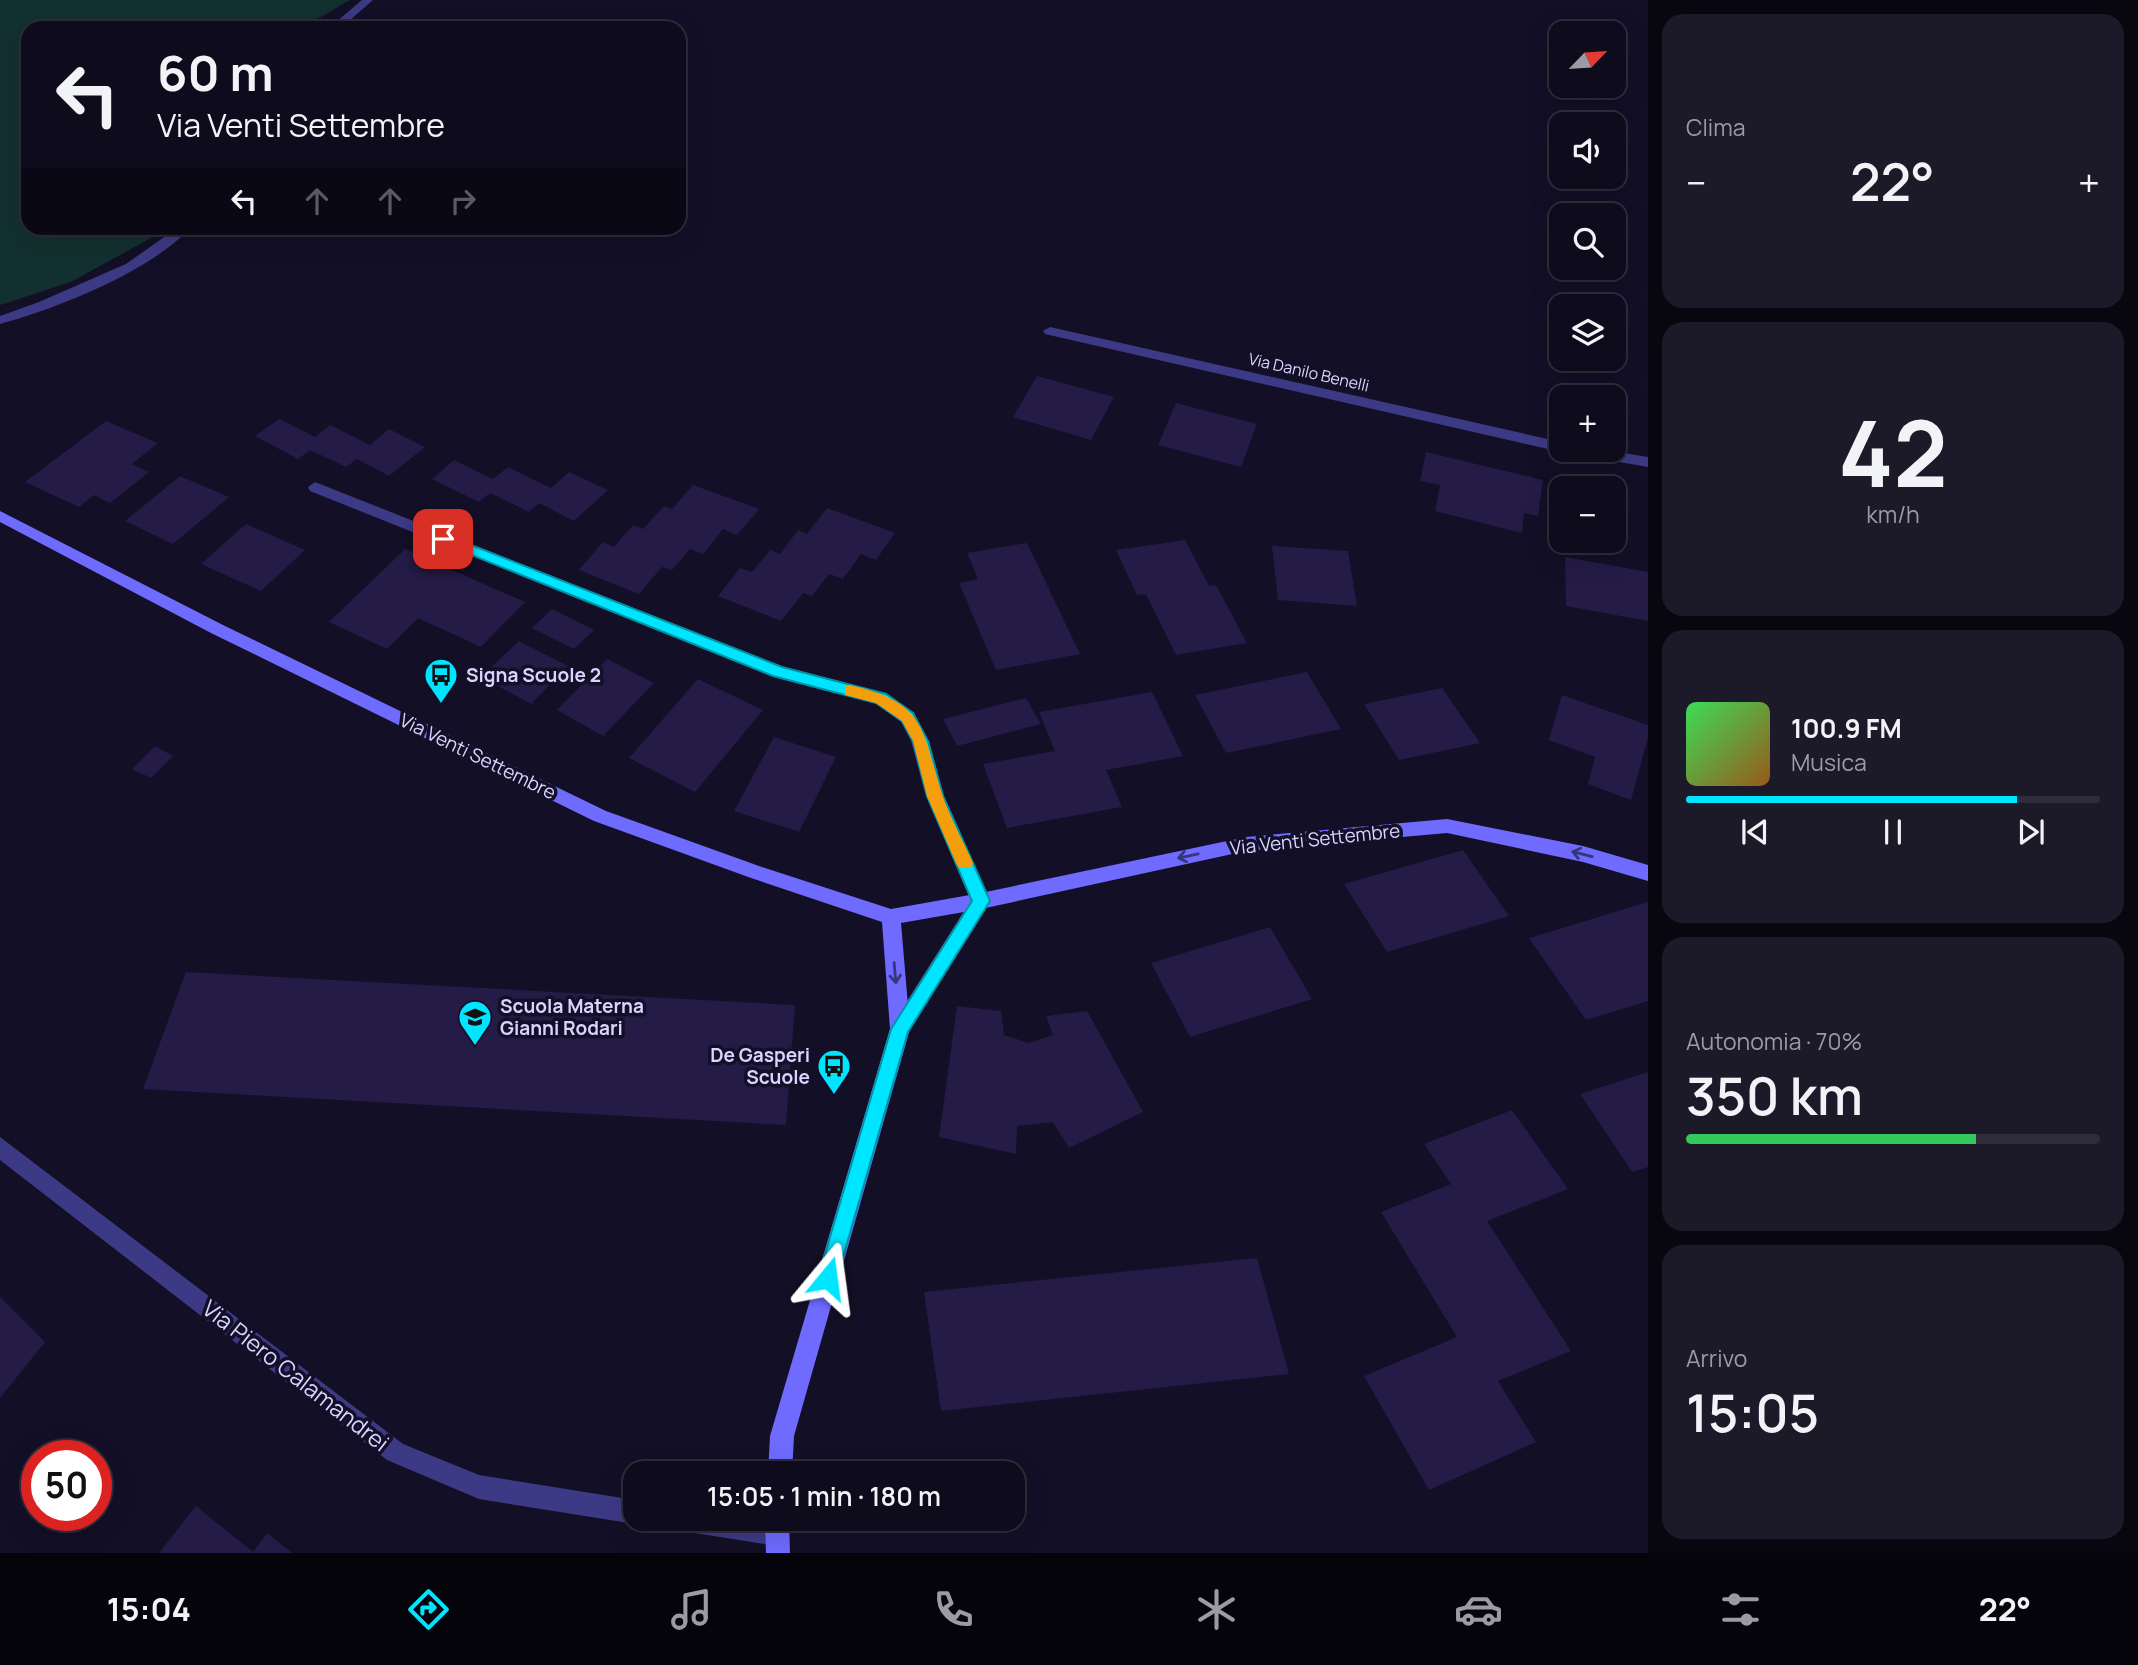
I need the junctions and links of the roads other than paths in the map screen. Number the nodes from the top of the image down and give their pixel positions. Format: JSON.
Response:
{"nodes":[{"id":1,"x":368,"y":0,"type":"edge"},
{"id":2,"x":342,"y":21,"type":"edge"},
{"id":3,"x":174,"y":235,"type":"edge"},
{"id":4,"x":0,"y":320,"type":"edge"},
{"id":5,"x":1050,"y":331,"type":"dead end"},
{"id":6,"x":1549,"y":444,"type":"edge"},
{"id":7,"x":1626,"y":458,"type":"edge"},
{"id":8,"x":1648,"y":462,"type":"edge"},
{"id":9,"x":315,"y":487,"type":"dead end"},
{"id":10,"x":0,"y":516,"type":"edge"},
{"id":11,"x":1648,"y":873,"type":"edge"},
{"id":12,"x":981,"y":901,"type":"junction"},
{"id":13,"x":891,"y":917,"type":"junction"},
{"id":14,"x":900,"y":1029,"type":"junction"},
{"id":15,"x":0,"y":1147,"type":"edge"},
{"id":16,"x":781,"y":1461,"type":"edge"},
{"id":17,"x":623,"y":1510,"type":"edge"},
{"id":18,"x":753,"y":1531,"type":"edge"},
{"id":19,"x":777,"y":1535,"type":"edge"}],
"edges":[{"from":1,"to":2,"type":"street"},
{"from":3,"to":4,"type":"street"},
{"from":5,"to":6,"type":"street","name":"Via Danilo Benelli"},
{"from":7,"to":8,"type":"street"},
{"from":9,"to":12,"type":"street"},
{"from":10,"to":13,"type":"main road","name":"Via Venti Settembre"},
{"from":11,"to":12,"type":"main road","name":"Via Venti Settembre","one_way":true},
{"from":12,"to":13,"type":"main road","name":"Via Venti Settembre"},
{"from":12,"to":14,"type":"street"},
{"from":13,"to":14,"type":"main road","one_way":true},
{"from":14,"to":16,"type":"main road"},
{"from":15,"to":17,"type":"street","name":"Via Piero Calamandrei"},
{"from":18,"to":19,"type":"street"}]}
